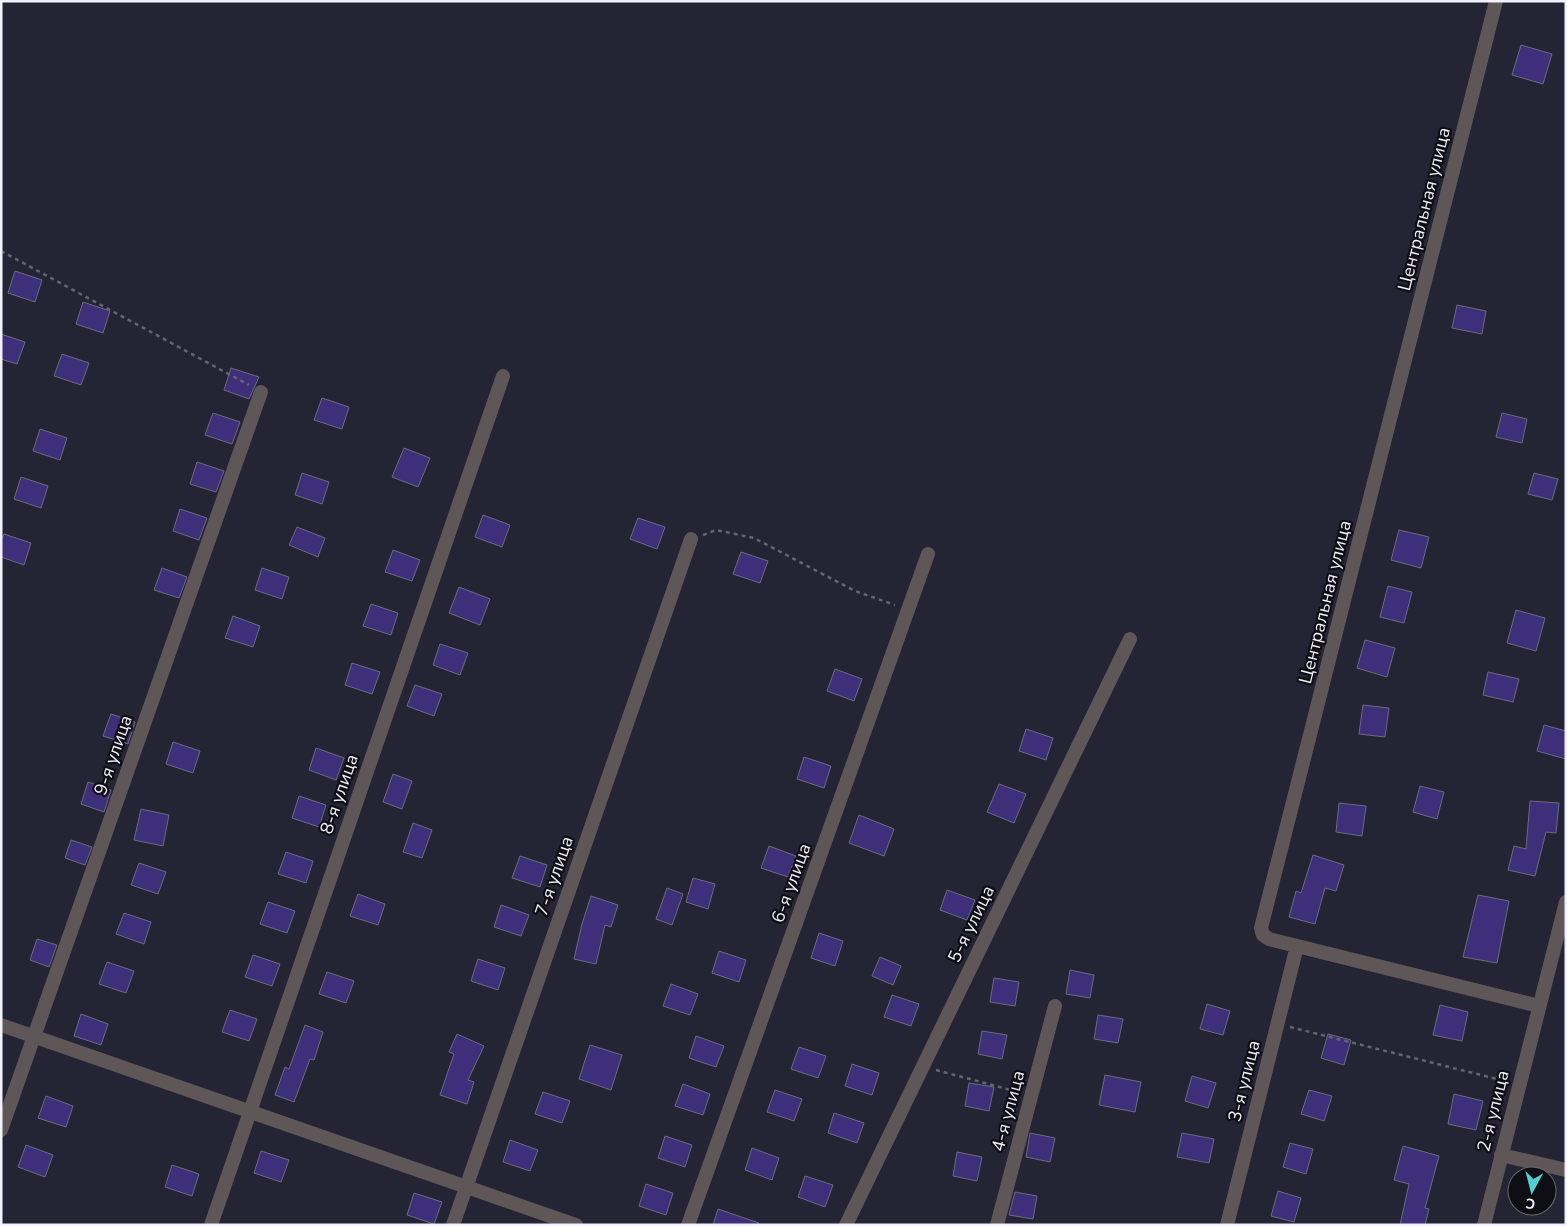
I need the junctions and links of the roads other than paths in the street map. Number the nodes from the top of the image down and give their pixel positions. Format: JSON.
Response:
{"nodes":[{"id":1,"x":1496,"y":1,"type":"edge"},
{"id":2,"x":503,"y":376,"type":"dead end"},
{"id":3,"x":261,"y":392,"type":"road end"},
{"id":4,"x":691,"y":539,"type":"road end"},
{"id":5,"x":928,"y":554,"type":"dead end"},
{"id":6,"x":1130,"y":639,"type":"dead end"},
{"id":7,"x":1566,"y":902,"type":"edge"},
{"id":8,"x":1296,"y":946,"type":"junction"},
{"id":9,"x":1055,"y":1006,"type":"dead end"},
{"id":10,"x":1539,"y":1006,"type":"junction"},
{"id":11,"x":1,"y":1025,"type":"edge"},
{"id":12,"x":34,"y":1036,"type":"junction"},
{"id":13,"x":250,"y":1112,"type":"junction"},
{"id":14,"x":1,"y":1130,"type":"edge"},
{"id":15,"x":1501,"y":1155,"type":"junction"},
{"id":16,"x":1566,"y":1170,"type":"edge"},
{"id":17,"x":466,"y":1187,"type":"junction"},
{"id":18,"x":211,"y":1225,"type":"edge"},
{"id":19,"x":453,"y":1225,"type":"edge"},
{"id":20,"x":576,"y":1225,"type":"edge"},
{"id":21,"x":688,"y":1225,"type":"edge"},
{"id":22,"x":846,"y":1225,"type":"edge"},
{"id":23,"x":997,"y":1225,"type":"edge"},
{"id":24,"x":1227,"y":1225,"type":"edge"},
{"id":25,"x":1484,"y":1225,"type":"edge"}],
"edges":[{"from":1,"to":8,"type":"street","name":"Центральная улица"},
{"from":2,"to":13,"type":"street","name":"8-я улица"},
{"from":3,"to":12,"type":"street","name":"9-я улица"},
{"from":4,"to":17,"type":"street","name":"7-я улица"},
{"from":5,"to":21,"type":"street","name":"6-я улица"},
{"from":6,"to":22,"type":"street","name":"5-я улица"},
{"from":7,"to":10,"type":"street","name":"2-я улица"},
{"from":8,"to":10,"type":"street","name":"Центральная улица"},
{"from":8,"to":24,"type":"street","name":"3-я улица"},
{"from":9,"to":23,"type":"street","name":"4-я улица"},
{"from":10,"to":15,"type":"street","name":"2-я улица"},
{"from":11,"to":12,"type":"street"},
{"from":12,"to":13,"type":"street"},
{"from":12,"to":14,"type":"street","name":"9-я улица"},
{"from":13,"to":17,"type":"street"},
{"from":13,"to":18,"type":"street","name":"8-я улица"},
{"from":15,"to":16,"type":"street"},
{"from":15,"to":25,"type":"street","name":"2-я улица"},
{"from":17,"to":19,"type":"street","name":"7-я улица"},
{"from":17,"to":20,"type":"street"}]}
